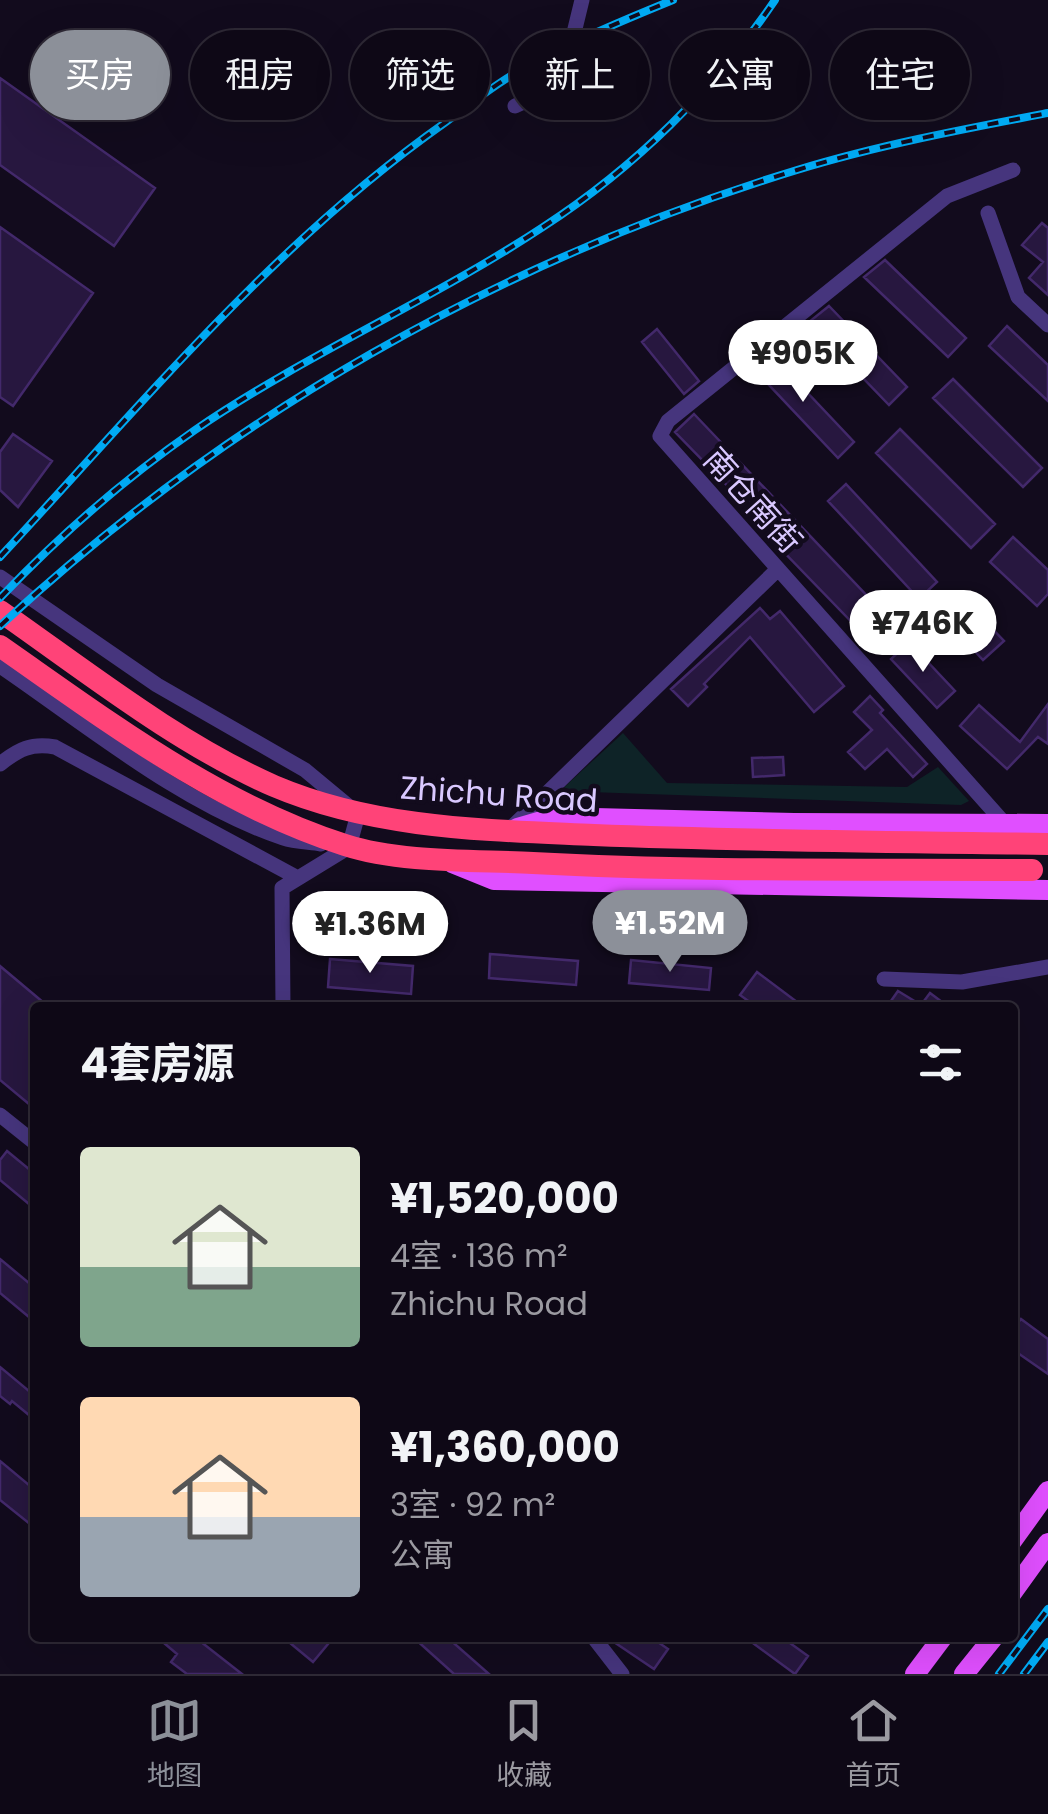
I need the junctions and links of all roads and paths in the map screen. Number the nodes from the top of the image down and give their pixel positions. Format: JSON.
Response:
{"nodes":[{"id":1,"x":582,"y":0,"type":"edge"},
{"id":2,"x":575,"y":30,"type":"edge"},
{"id":3,"x":1014,"y":170,"type":"dead end"},
{"id":4,"x":988,"y":213,"type":"dead end"},
{"id":5,"x":1048,"y":325,"type":"edge"},
{"id":6,"x":778,"y":569,"type":"junction"},
{"id":7,"x":0,"y":577,"type":"edge"},
{"id":8,"x":0,"y":611,"type":"edge"},
{"id":9,"x":0,"y":646,"type":"edge"},
{"id":10,"x":0,"y":666,"type":"edge"},
{"id":11,"x":0,"y":764,"type":"edge"},
{"id":12,"x":358,"y":814,"type":"junction"},
{"id":13,"x":1006,"y":824,"type":"junction"},
{"id":14,"x":1048,"y":824,"type":"edge"},
{"id":15,"x":508,"y":831,"type":"junction"},
{"id":16,"x":1048,"y":844,"type":"edge"},
{"id":17,"x":349,"y":846,"type":"junction"},
{"id":18,"x":441,"y":859,"type":"junction"},
{"id":19,"x":298,"y":878,"type":"junction"},
{"id":20,"x":1045,"y":881,"type":"edge"},
{"id":21,"x":1048,"y":966,"type":"edge"},
{"id":22,"x":884,"y":980,"type":"dead end"},
{"id":23,"x":283,"y":1002,"type":"edge"},
{"id":24,"x":0,"y":1115,"type":"edge"},
{"id":25,"x":30,"y":1139,"type":"edge"},
{"id":26,"x":1048,"y":1492,"type":"edge"},
{"id":27,"x":1018,"y":1533,"type":"edge"},
{"id":28,"x":1048,"y":1547,"type":"edge"},
{"id":29,"x":1048,"y":1565,"type":"edge"},
{"id":30,"x":1018,"y":1588,"type":"edge"},
{"id":31,"x":1018,"y":1604,"type":"edge"},
{"id":32,"x":600,"y":1642,"type":"edge"},
{"id":33,"x":939,"y":1642,"type":"edge"},
{"id":34,"x":979,"y":1642,"type":"edge"},
{"id":35,"x":989,"y":1642,"type":"edge"},
{"id":36,"x":622,"y":1674,"type":"edge"},
{"id":37,"x":915,"y":1674,"type":"edge"},
{"id":38,"x":959,"y":1674,"type":"edge"}],
"edges":[{"from":1,"to":2,"type":"street"},
{"from":3,"to":6,"type":"street","name":"南仓南街"},
{"from":4,"to":5,"type":"street"},
{"from":6,"to":13,"type":"street","name":"南仓南街"},
{"from":6,"to":15,"type":"street"},
{"from":7,"to":12,"type":"street"},
{"from":8,"to":12,"type":"highway","name":"Zhichu Road"},
{"from":9,"to":17,"type":"highway","name":"Zhichu Road"},
{"from":10,"to":17,"type":"street"},
{"from":11,"to":19,"type":"street"},
{"from":12,"to":15,"type":"highway","name":"Zhichu Road"},
{"from":12,"to":17,"type":"street"},
{"from":13,"to":14,"type":"main road"},
{"from":13,"to":15,"type":"main road"},
{"from":15,"to":16,"type":"highway","name":"Zhichu Road"},
{"from":17,"to":18,"type":"highway","name":"Zhichu Road"},
{"from":17,"to":19,"type":"street"},
{"from":18,"to":20,"type":"highway","name":"Zhichu Road"},
{"from":18,"to":20,"type":"main road"},
{"from":19,"to":23,"type":"street"},
{"from":21,"to":22,"type":"street"},
{"from":24,"to":25,"type":"street"},
{"from":26,"to":27,"type":"main road"},
{"from":28,"to":30,"type":"main road"},
{"from":29,"to":31,"type":"main road"},
{"from":32,"to":36,"type":"street"},
{"from":33,"to":37,"type":"main road"},
{"from":34,"to":38,"type":"main road"},
{"from":35,"to":38,"type":"main road"}]}
